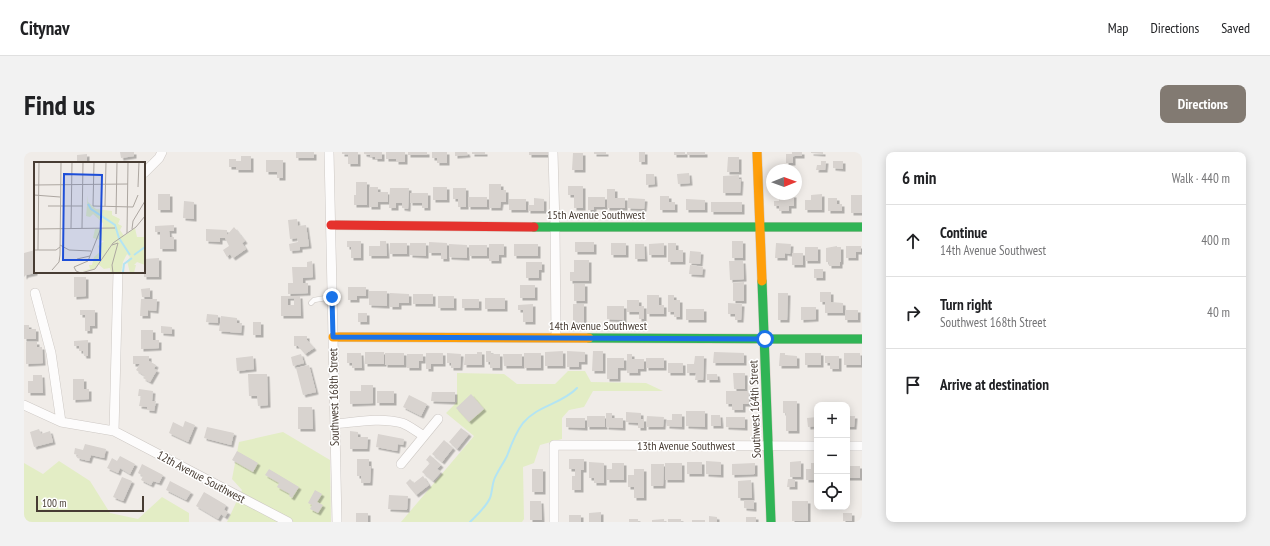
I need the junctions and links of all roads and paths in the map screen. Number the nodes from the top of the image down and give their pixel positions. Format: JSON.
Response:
{"nodes":[{"id":1,"x":162,"y":152,"type":"edge"},
{"id":2,"x":328,"y":152,"type":"edge"},
{"id":3,"x":553,"y":152,"type":"edge"},
{"id":4,"x":757,"y":152,"type":"edge"},
{"id":5,"x":145,"y":172,"type":"edge"},
{"id":6,"x":331,"y":225,"type":"junction"},
{"id":7,"x":555,"y":227,"type":"junction"},
{"id":8,"x":760,"y":227,"type":"junction"},
{"id":9,"x":862,"y":227,"type":"edge"},
{"id":10,"x":118,"y":273,"type":"edge"},
{"id":11,"x":35,"y":293,"type":"dead end"},
{"id":12,"x":332,"y":297,"type":"junction"},
{"id":13,"x":311,"y":303,"type":"dead end"},
{"id":14,"x":333,"y":337,"type":"junction"},
{"id":15,"x":556,"y":338,"type":"junction"},
{"id":16,"x":765,"y":339,"type":"junction"},
{"id":17,"x":862,"y":339,"type":"edge"},
{"id":18,"x":24,"y":405,"type":"edge"},
{"id":19,"x":438,"y":419,"type":"dead end"},
{"id":20,"x":61,"y":422,"type":"junction"},
{"id":21,"x":335,"y":424,"type":"junction"},
{"id":22,"x":114,"y":431,"type":"junction"},
{"id":23,"x":424,"y":436,"type":"junction"},
{"id":24,"x":769,"y":446,"type":"junction"},
{"id":25,"x":814,"y":446,"type":"edge"},
{"id":26,"x":850,"y":446,"type":"edge"},
{"id":27,"x":862,"y":446,"type":"edge"},
{"id":28,"x":401,"y":464,"type":"dead end"},
{"id":29,"x":283,"y":521,"type":"edge"},
{"id":30,"x":337,"y":522,"type":"edge"},
{"id":31,"x":554,"y":522,"type":"edge"},
{"id":32,"x":771,"y":522,"type":"edge"}],
"edges":[{"from":1,"to":5,"type":"street"},
{"from":2,"to":6,"type":"street","name":"Southwest 168th Street"},
{"from":3,"to":7,"type":"street"},
{"from":4,"to":8,"type":"street","name":"Southwest 164th Street"},
{"from":6,"to":7,"type":"street","name":"15th Avenue Southwest"},
{"from":6,"to":12,"type":"street","name":"Southwest 168th Street"},
{"from":7,"to":8,"type":"street","name":"15th Avenue Southwest"},
{"from":7,"to":15,"type":"street"},
{"from":8,"to":9,"type":"street","name":"15th Avenue Southwest"},
{"from":8,"to":16,"type":"street","name":"Southwest 164th Street"},
{"from":10,"to":22,"type":"street"},
{"from":11,"to":20,"type":"street"},
{"from":12,"to":13,"type":"lane"},
{"from":12,"to":14,"type":"street","name":"Southwest 168th Street"},
{"from":14,"to":15,"type":"street","name":"14th Avenue Southwest"},
{"from":14,"to":21,"type":"street","name":"Southwest 168th Street"},
{"from":15,"to":16,"type":"street","name":"14th Avenue Southwest"},
{"from":16,"to":17,"type":"street","name":"14th Avenue Southwest"},
{"from":16,"to":24,"type":"street","name":"Southwest 164th Street"},
{"from":18,"to":20,"type":"street"},
{"from":19,"to":23,"type":"street"},
{"from":20,"to":22,"type":"street","name":"12th Avenue Southwest"},
{"from":21,"to":23,"type":"street"},
{"from":21,"to":30,"type":"street","name":"Southwest 168th Street"},
{"from":22,"to":29,"type":"street","name":"12th Avenue Southwest"},
{"from":23,"to":28,"type":"street"},
{"from":24,"to":25,"type":"street","name":"13th Avenue Southwest"},
{"from":24,"to":31,"type":"street","name":"13th Avenue Southwest"},
{"from":24,"to":32,"type":"street","name":"Southwest 164th Street"},
{"from":26,"to":27,"type":"street"}]}
